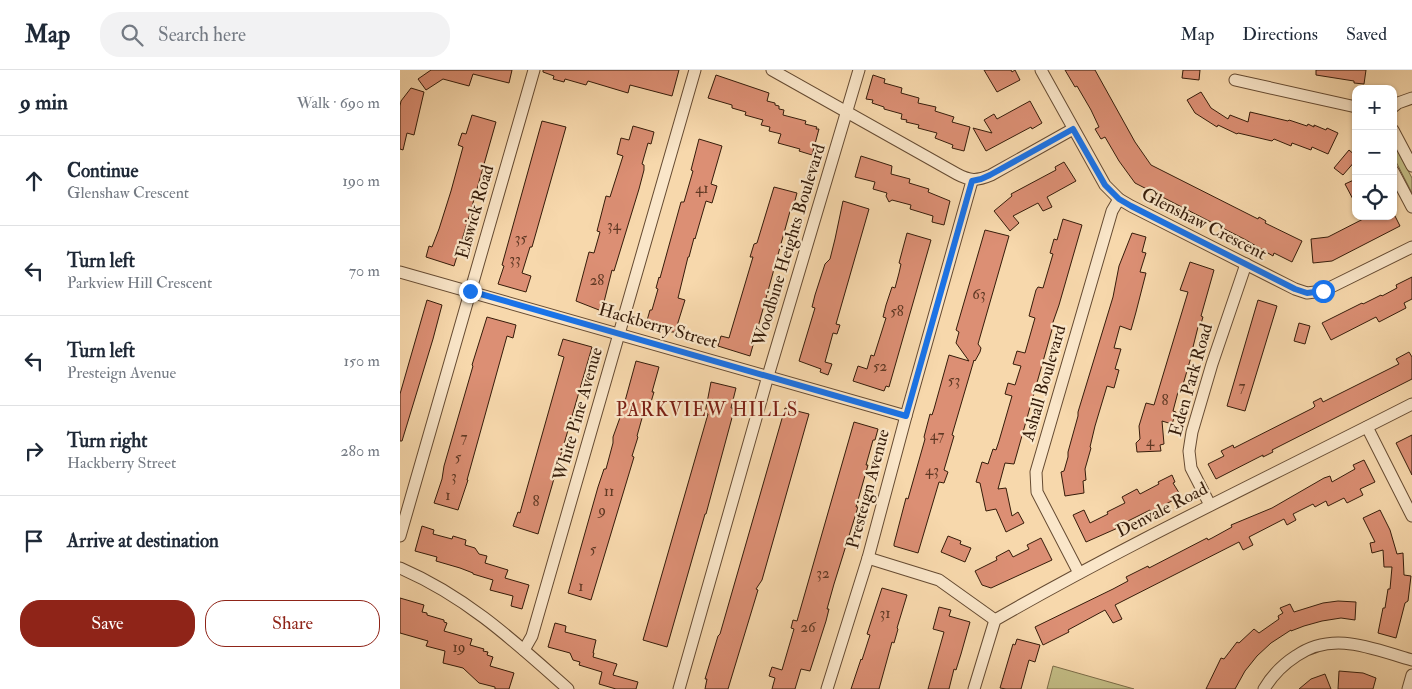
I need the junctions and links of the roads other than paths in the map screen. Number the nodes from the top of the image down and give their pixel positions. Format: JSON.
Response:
{"nodes":[{"id":1,"x":534,"y":70,"type":"edge"},
{"id":2,"x":695,"y":70,"type":"edge"},
{"id":3,"x":772,"y":70,"type":"edge"},
{"id":4,"x":859,"y":70,"type":"edge"},
{"id":5,"x":1041,"y":70,"type":"edge"},
{"id":6,"x":1235,"y":80,"type":"dead end"},
{"id":7,"x":1412,"y":98,"type":"edge"},
{"id":8,"x":1397,"y":104,"type":"edge"},
{"id":9,"x":1352,"y":106,"type":"edge"},
{"id":10,"x":847,"y":112,"type":"junction"},
{"id":11,"x":1073,"y":129,"type":"junction"},
{"id":12,"x":1397,"y":138,"type":"edge"},
{"id":13,"x":1412,"y":166,"type":"edge"},
{"id":14,"x":1395,"y":175,"type":"edge"},
{"id":15,"x":972,"y":181,"type":"junction"},
{"id":16,"x":1119,"y":199,"type":"junction"},
{"id":17,"x":1412,"y":208,"type":"edge"},
{"id":18,"x":1412,"y":247,"type":"edge"},
{"id":19,"x":1246,"y":264,"type":"junction"},
{"id":20,"x":400,"y":272,"type":"edge"},
{"id":21,"x":470,"y":291,"type":"junction"},
{"id":22,"x":620,"y":333,"type":"junction"},
{"id":23,"x":768,"y":376,"type":"junction"},
{"id":24,"x":1412,"y":404,"type":"edge"},
{"id":25,"x":906,"y":416,"type":"junction"},
{"id":26,"x":1367,"y":427,"type":"junction"},
{"id":27,"x":1210,"y":505,"type":"junction"},
{"id":28,"x":1412,"y":516,"type":"edge"},
{"id":29,"x":400,"y":536,"type":"edge"},
{"id":30,"x":868,"y":558,"type":"junction"},
{"id":31,"x":400,"y":568,"type":"edge"},
{"id":32,"x":1079,"y":573,"type":"junction"},
{"id":33,"x":995,"y":620,"type":"junction"},
{"id":34,"x":524,"y":650,"type":"junction"},
{"id":35,"x":1412,"y":660,"type":"edge"},
{"id":36,"x":1412,"y":675,"type":"edge"},
{"id":37,"x":568,"y":689,"type":"edge"},
{"id":38,"x":679,"y":689,"type":"edge"},
{"id":39,"x":827,"y":689,"type":"edge"},
{"id":40,"x":974,"y":689,"type":"edge"},
{"id":41,"x":1264,"y":689,"type":"edge"},
{"id":42,"x":1408,"y":689,"type":"edge"}],
"edges":[{"from":1,"to":21,"type":"street","name":"Elswick Road"},
{"from":2,"to":22,"type":"street","name":"White Pine Avenue"},
{"from":3,"to":10,"type":"street"},
{"from":4,"to":10,"type":"street","name":"Woodbine Heights Boulevard"},
{"from":5,"to":11,"type":"street","name":"Glenshaw Crescent"},
{"from":6,"to":9,"type":"street"},
{"from":7,"to":8,"type":"street"},
{"from":10,"to":15,"type":"street"},
{"from":10,"to":23,"type":"street","name":"Woodbine Heights Boulevard"},
{"from":11,"to":15,"type":"street"},
{"from":11,"to":16,"type":"street","name":"Glenshaw Crescent"},
{"from":12,"to":13,"type":"street"},
{"from":14,"to":17,"type":"street"},
{"from":15,"to":25,"type":"street","name":"Presteign Avenue"},
{"from":16,"to":19,"type":"street","name":"Glenshaw Crescent"},
{"from":16,"to":32,"type":"street","name":"Ashall Boulevard"},
{"from":18,"to":19,"type":"street","name":"Glenshaw Crescent"},
{"from":19,"to":27,"type":"street","name":"Eden Park Road"},
{"from":20,"to":21,"type":"street","name":"Hackberry Street"},
{"from":21,"to":22,"type":"street","name":"Hackberry Street"},
{"from":21,"to":29,"type":"street","name":"Elswick Road"},
{"from":22,"to":23,"type":"street","name":"Hackberry Street"},
{"from":22,"to":34,"type":"street","name":"White Pine Avenue"},
{"from":23,"to":25,"type":"street","name":"Hackberry Street"},
{"from":23,"to":38,"type":"street","name":"Woodbine Heights Boulevard"},
{"from":24,"to":26,"type":"street","name":"Denvale Road"},
{"from":25,"to":30,"type":"street","name":"Presteign Avenue"},
{"from":26,"to":27,"type":"street","name":"Denvale Road"},
{"from":26,"to":28,"type":"street"},
{"from":27,"to":32,"type":"street","name":"Denvale Road"},
{"from":30,"to":33,"type":"street"},
{"from":30,"to":39,"type":"street","name":"Presteign Avenue"},
{"from":31,"to":34,"type":"street"},
{"from":32,"to":33,"type":"street","name":"Denvale Road"},
{"from":33,"to":40,"type":"street"},
{"from":34,"to":37,"type":"street"},
{"from":35,"to":41,"type":"street"},
{"from":36,"to":42,"type":"street"}]}
